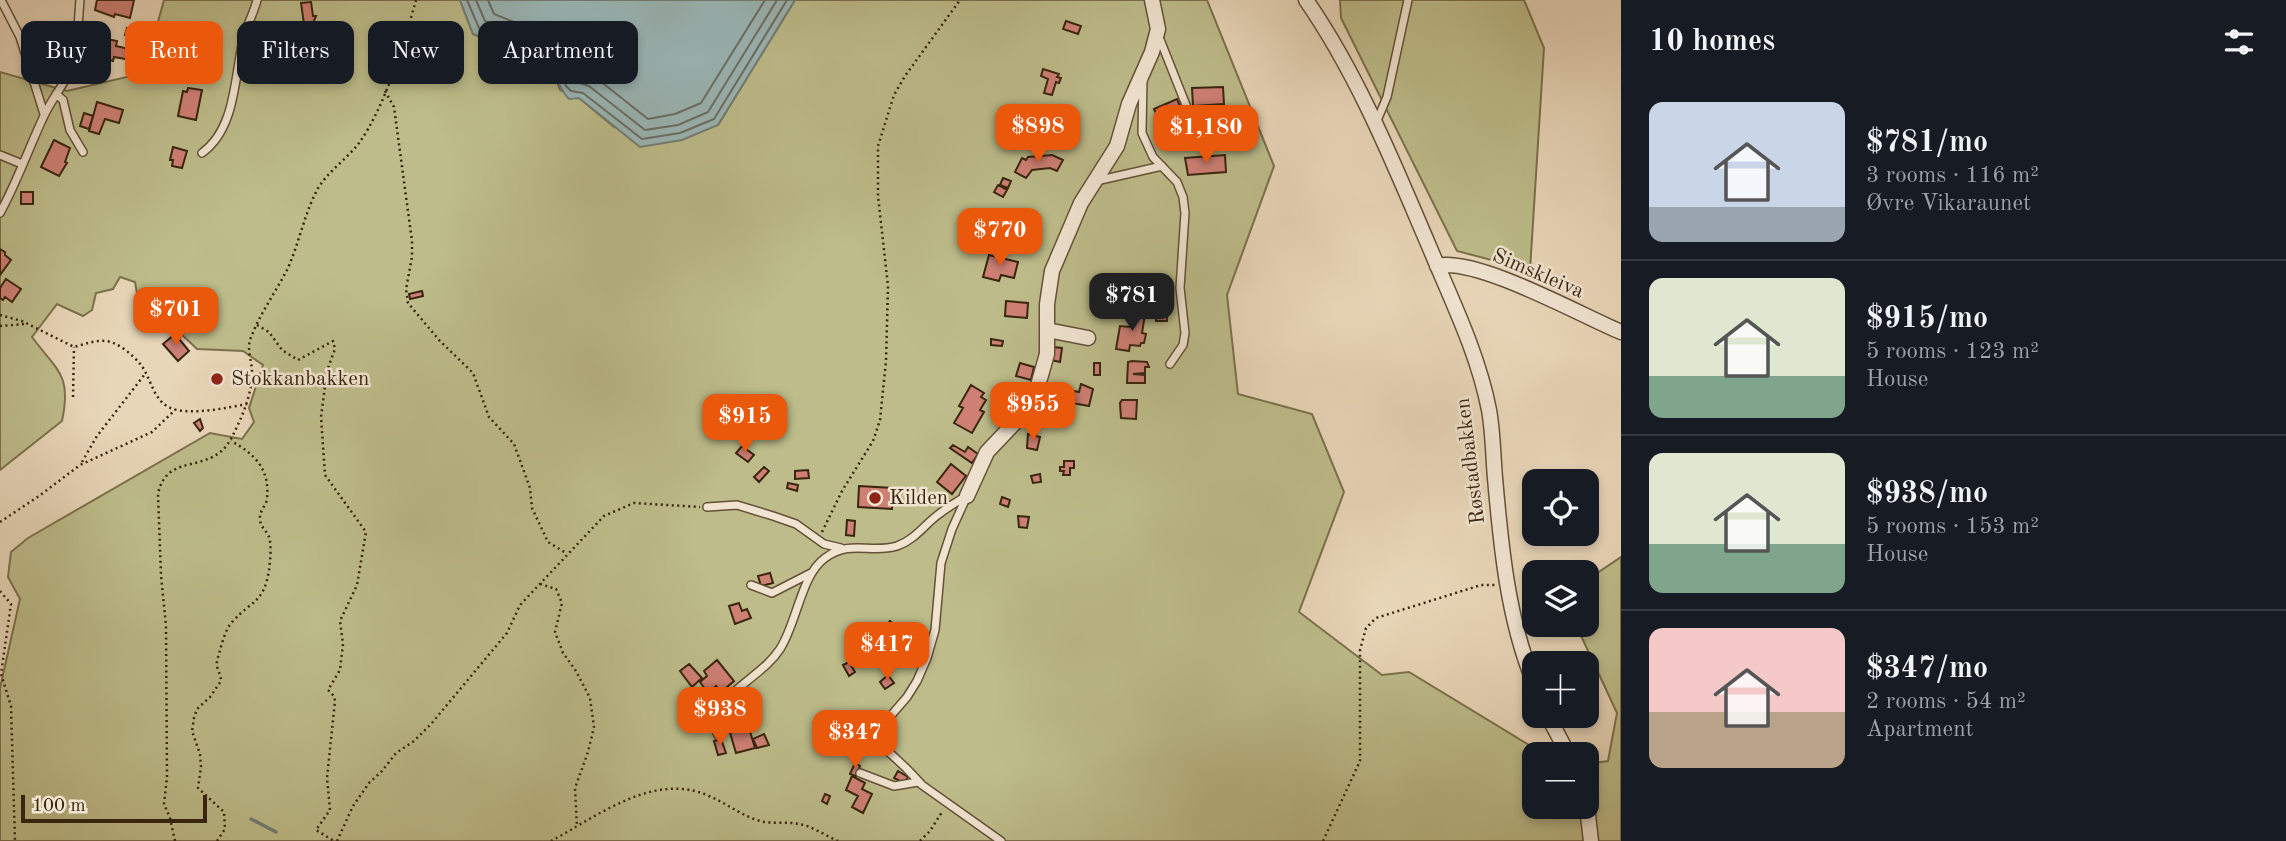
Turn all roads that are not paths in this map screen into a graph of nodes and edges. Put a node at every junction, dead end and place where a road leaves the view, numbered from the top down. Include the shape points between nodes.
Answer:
1 (1, 0) edge
2 (80, 0) edge
3 (257, 0) edge
4 (1152, 0) edge
5 (1306, 0) edge
6 (1408, 0) edge
7 (1158, 29) junction
8 (1143, 75) junction
9 (56, 94) junction
10 (1188, 110) dead end
11 (44, 115) junction
12 (1375, 123) junction
13 (83, 152) dead end
14 (202, 153) dead end
15 (0, 155) edge
16 (22, 164) junction
17 (1162, 166) junction
18 (1096, 181) junction
19 (0, 212) edge
20 (1437, 266) junction
21 (1048, 330) junction
22 (1621, 332) edge
23 (1088, 338) dead end
24 (1170, 364) dead end
25 (967, 496) junction
26 (706, 507) road end
27 (841, 548) junction
28 (812, 573) junction
29 (751, 585) dead end
30 (1523, 651) edge
31 (718, 735) dead end
32 (860, 772) dead end
33 (918, 782) junction
34 (1588, 819) edge
35 (1001, 841) edge
36 (1591, 841) edge

1 - 11 lane via 20,37
2 - 9 lane via 77,42 70,69
3 - 14 lane via 225,122
4 - 7 street
5 - 12 street, Røstadbakken
6 - 12 lane via 1386,100
7 - 8 street
7 - 10 lane
8 - 17 lane via 1142,133
8 - 18 street via 1117,146
9 - 11 lane
9 - 13 lane via 63,100 70,130
11 - 16 lane
12 - 20 street, Røstadbakken
15 - 16 lane
16 - 19 lane
17 - 18 lane
17 - 24 lane via 1177,182 1185,213 1180,288 1185,333
18 - 21 street via 1052,271
20 - 22 street, Simskleiva via 1459,265 1493,276
20 - 30 street, Røstadbakken via 1485,391 1508,584
21 - 23 street
21 - 25 street via 1037,389 1023,414 987,452
25 - 27 lane via 904,543 886,548
25 - 33 lane via 941,563 928,658 907,697 878,732 879,743
26 - 27 lane via 737,505 803,528 818,541
27 - 28 lane
28 - 29 lane via 772,593
28 - 31 lane via 792,627 773,660 737,689 715,716
32 - 33 lane via 894,786
33 - 35 lane
34 - 36 street

